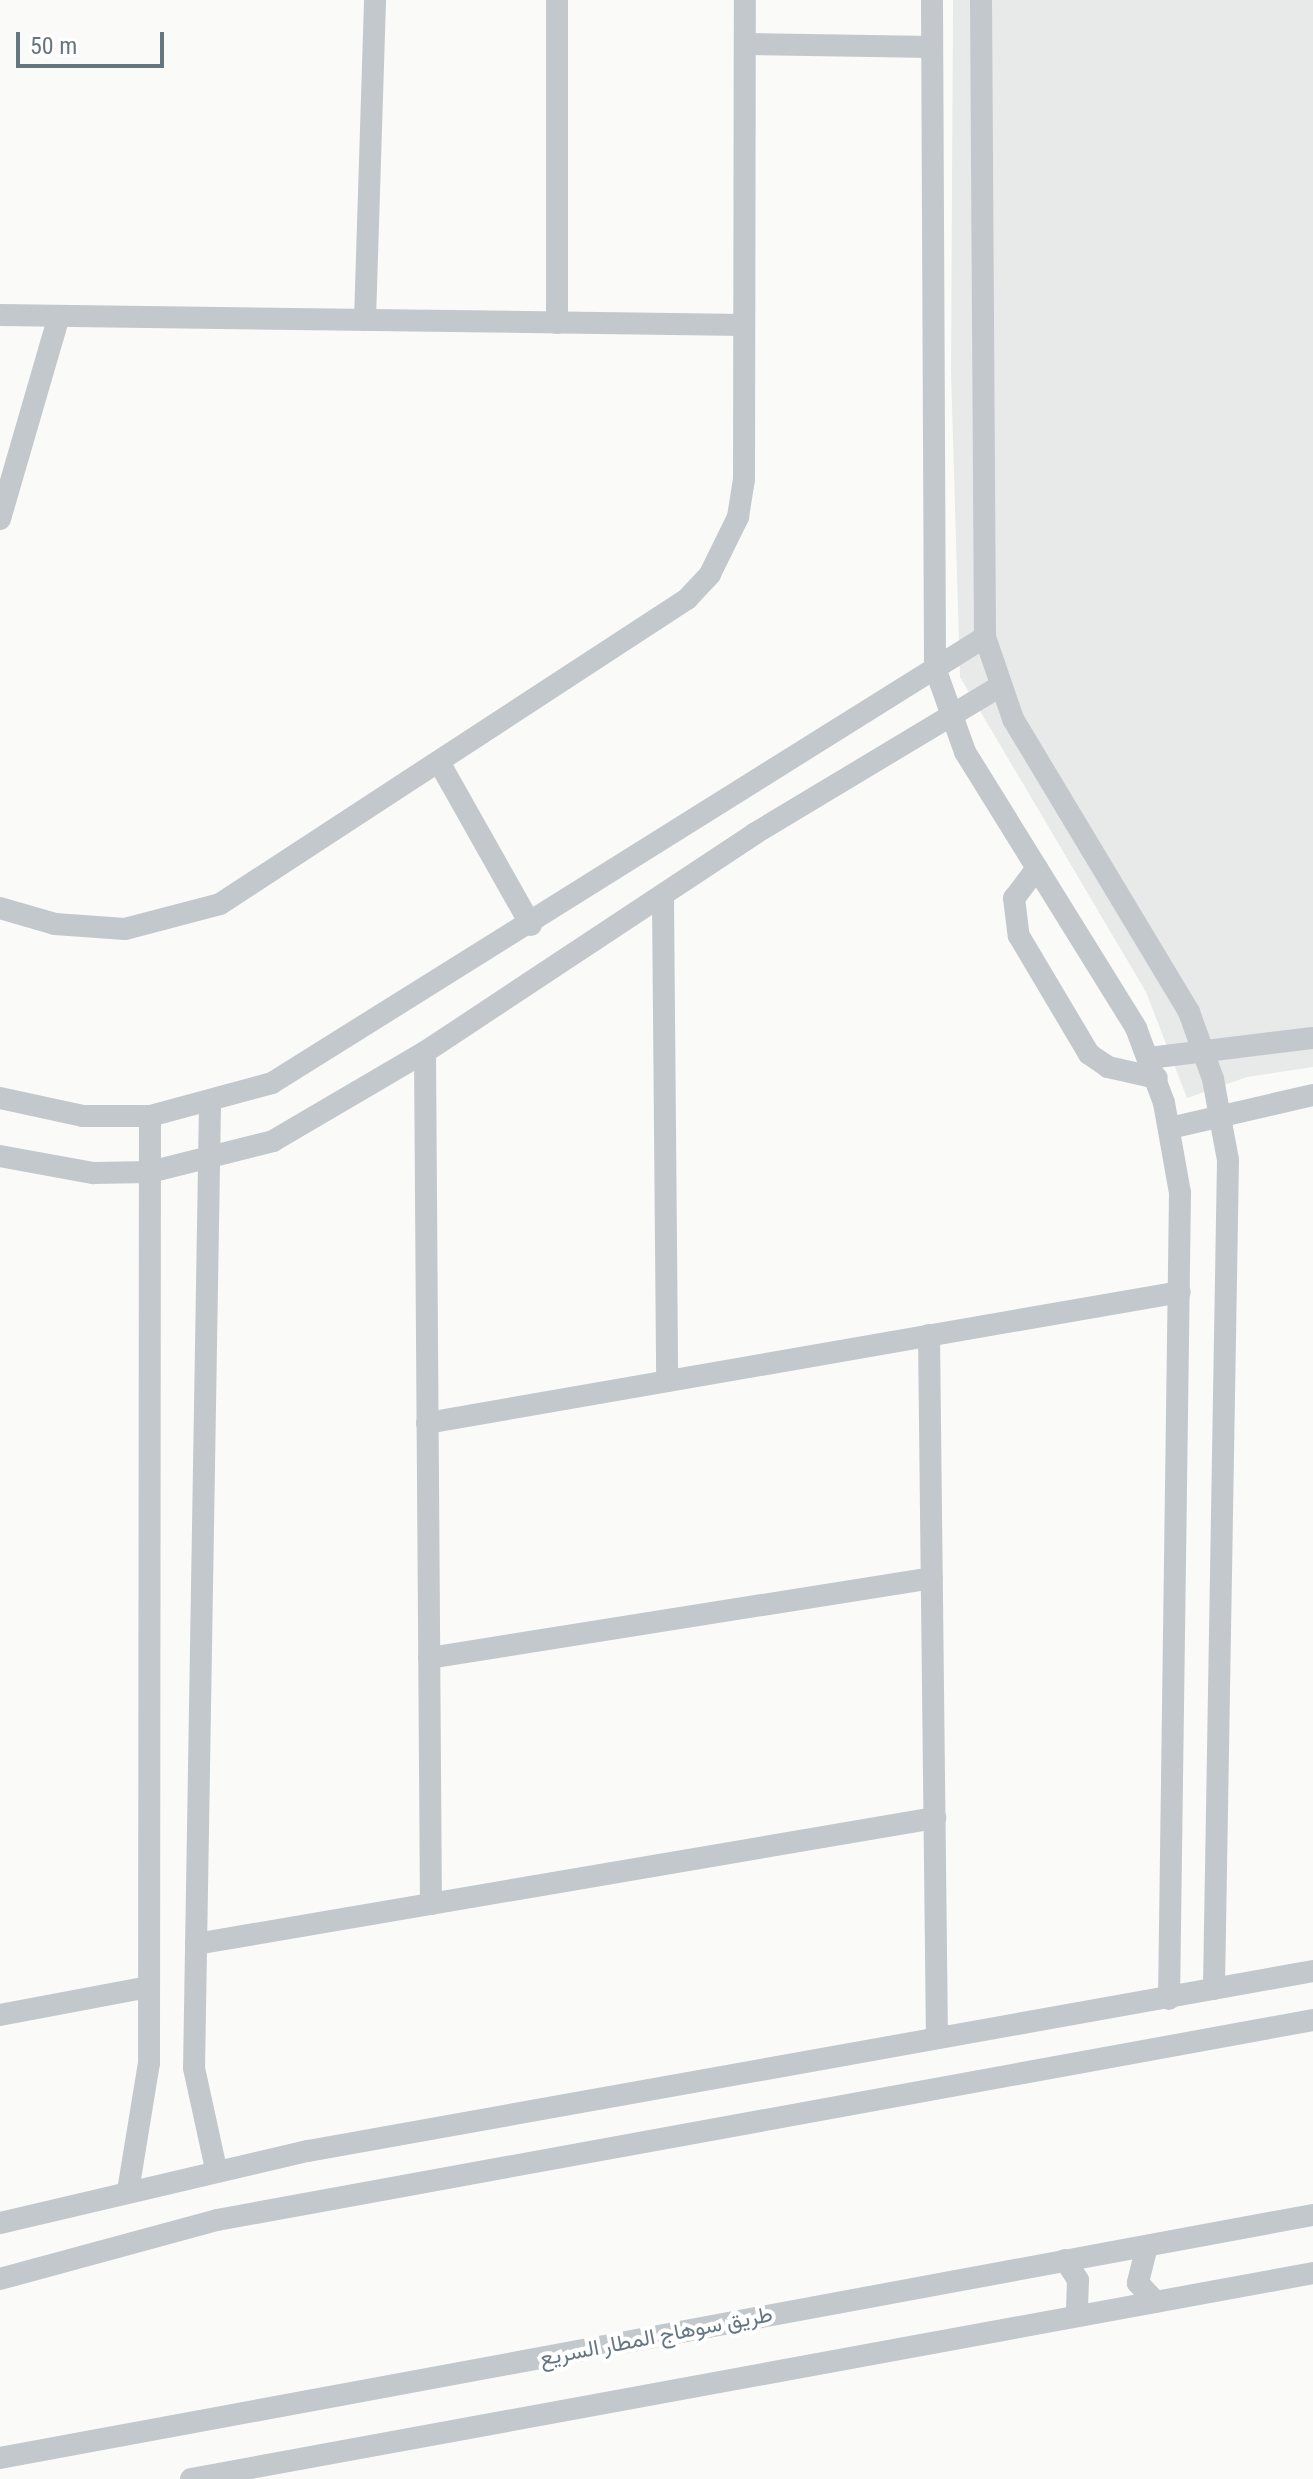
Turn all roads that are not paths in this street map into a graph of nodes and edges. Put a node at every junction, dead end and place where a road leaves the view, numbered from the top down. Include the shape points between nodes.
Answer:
1 (375, 0) edge
2 (557, 0) edge
3 (745, 0) edge
4 (932, 0) edge
5 (981, 0) edge
6 (745, 44) junction
7 (932, 47) junction
8 (0, 315) edge
9 (59, 316) junction
10 (365, 320) junction
11 (557, 323) junction
12 (744, 325) junction
13 (0, 519) edge
14 (985, 637) junction
15 (935, 668) junction
16 (999, 687) junction
17 (949, 719) junction
18 (439, 762) junction
19 (1037, 868) junction
20 (663, 900) junction
21 (0, 908) edge
22 (531, 925) junction
23 (1313, 1038) edge
24 (1203, 1047) junction
25 (425, 1052) junction
26 (1153, 1068) junction
27 (1313, 1095) edge
28 (0, 1098) edge
29 (210, 1105) junction
30 (1221, 1112) junction
31 (150, 1116) junction
32 (1170, 1128) junction
33 (0, 1156) edge
34 (210, 1163) junction
35 (150, 1172) junction
36 (1180, 1292) junction
37 (929, 1335) junction
38 (667, 1381) junction
39 (427, 1423) junction
40 (932, 1578) junction
41 (429, 1658) junction
42 (935, 1818) junction
43 (431, 1904) junction
44 (196, 1944) junction
45 (1313, 1971) edge
46 (148, 1987) junction
47 (1214, 1989) junction
48 (1169, 1999) junction
49 (0, 2015) edge
50 (1313, 2020) edge
51 (937, 2038) junction
52 (216, 2169) junction
53 (128, 2191) junction
54 (1313, 2215) edge
55 (0, 2223) edge
56 (1147, 2246) junction
57 (1065, 2260) junction
58 (1313, 2273) edge
59 (0, 2279) edge
60 (1156, 2302) junction
61 (1077, 2315) junction
62 (0, 2458) edge
63 (191, 2479) edge

1 - 10 street
2 - 11 street
3 - 6 street
4 - 7 street
5 - 14 street
6 - 7 street
6 - 12 street
7 - 15 street
8 - 9 street
9 - 10 street
9 - 13 street
10 - 11 street
11 - 12 street
12 - 18 street via 743,488 728,544 710,574 687,599
14 - 15 street
14 - 16 street
15 - 17 street
15 - 22 street
16 - 17 street
16 - 24 street
17 - 19 street
17 - 20 street via 754,834
18 - 21 street via 250,887 189,917 93,929
18 - 22 street
19 - 26 street
19 - 26 street via 1014,898 1019,936 1089,1054 1120,1071
20 - 25 street
20 - 38 street
22 - 29 street via 311,1062
23 - 24 street
24 - 26 street
24 - 30 street
25 - 34 street via 273,1141
25 - 39 street
26 - 32 street
27 - 30 street
28 - 31 street via 83,1116
29 - 31 street
29 - 34 street
30 - 32 street
30 - 47 street via 1231,1210
31 - 35 street
32 - 36 street via 1180,1193
33 - 35 street via 93,1173
34 - 35 street
34 - 44 street
35 - 46 street
36 - 37 street
36 - 48 street
37 - 38 street
37 - 40 street
38 - 39 street
39 - 41 street
40 - 41 street
40 - 42 street
41 - 43 street
42 - 43 street
42 - 51 street
43 - 44 street
44 - 52 street via 196,2103
45 - 47 street
46 - 49 street
46 - 53 street via 147,2096
47 - 48 street
48 - 51 street
50 - 59 street via 217,2220
51 - 52 street
52 - 53 street
53 - 55 street
54 - 56 street, طريق سوهاج المطار السريع
56 - 57 street, طريق سوهاج المطار السريع
56 - 60 street via 1138,2283
57 - 61 street via 1078,2280
57 - 62 street, طريق سوهاج المطار السريع
58 - 60 street
60 - 61 street
61 - 63 street

